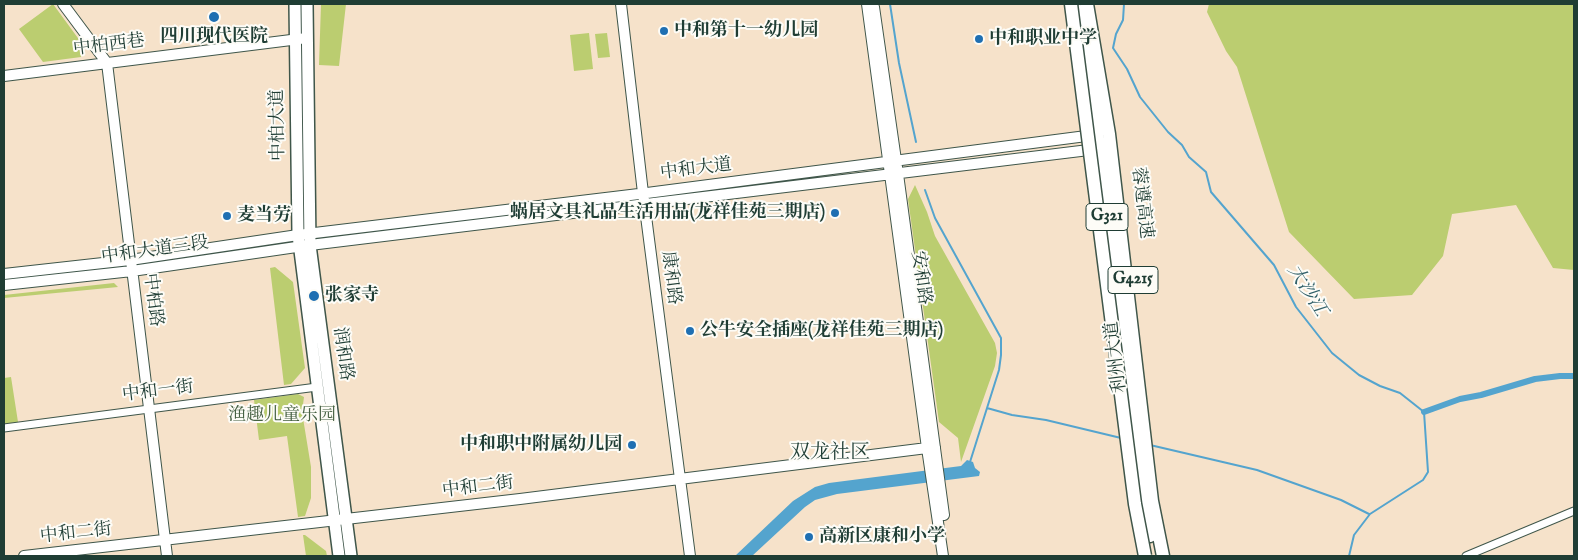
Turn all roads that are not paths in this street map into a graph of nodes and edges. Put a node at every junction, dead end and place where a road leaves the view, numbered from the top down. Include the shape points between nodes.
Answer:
1 (62, 4) edge
2 (295, 4) edge
3 (307, 4) edge
4 (621, 4) edge
5 (867, 4) edge
6 (874, 4) edge
7 (1071, 4) edge
8 (1079, 4) edge
9 (1087, 4) edge
10 (1094, 4) edge
11 (301, 38) junction
12 (108, 63) junction
13 (4, 76) edge
14 (1097, 135) junction
15 (1099, 149) junction
16 (892, 162) junction
17 (894, 175) junction
18 (644, 199) junction
19 (304, 240) junction
20 (130, 260) junction
21 (132, 271) junction
22 (4, 274) edge
23 (4, 285) edge
24 (317, 387) junction
25 (150, 408) junction
26 (4, 428) edge
27 (1138, 429) junction
28 (932, 450) junction
29 (1142, 459) junction
30 (680, 481) junction
31 (937, 489) junction
32 (1574, 511) edge
33 (341, 523) junction
34 (166, 543) junction
35 (24, 556) edge
36 (79, 556) edge
37 (167, 556) edge
38 (339, 556) edge
39 (351, 556) edge
40 (690, 556) edge
41 (943, 556) edge
42 (950, 556) edge
43 (1145, 556) edge
44 (1154, 556) edge
45 (1163, 556) edge
46 (1170, 556) edge
47 (1466, 556) edge

1 - 12 street
2 - 11 main road, 中柏大道
3 - 11 main road, 中柏大道
4 - 18 street, 康和路
5 - 16 street, 安和路
6 - 16 street, 安和路
7 - 43 highway, G4215, bridge via 1135,504
8 - 14 highway, 利州大道 / G321
9 - 27 highway, 利州大道 / G321 via 1109,134
10 - 46 highway, 蓉遵高速 / G4215 via 1117,153 1158,492
11 - 12 street, 中柏西巷
11 - 19 main road, 中柏大道
12 - 13 street, 中柏西巷
12 - 20 street, 中柏路
14 - 15 highway, 利州大道 / G321
14 - 16 street, 中和大道
15 - 17 street, 中和大道
15 - 27 highway, 利州大道 / G321
16 - 17 street, 安和路
16 - 18 street, 中和大道
17 - 18 street, 中和大道
17 - 28 street, 安和路
18 - 19 street, 中和大道
18 - 30 street, 康和路
19 - 20 street, 中和大道三段
19 - 21 street, 中和大道三段
19 - 24 main road, 润和路
19 - 33 main road, 润和路
20 - 21 street, 中柏路
20 - 22 street, 中和大道三段
21 - 23 street, 中和大道三段
21 - 25 street, 中柏路
24 - 25 street, 中和一街
24 - 33 main road, 润和路
25 - 26 street, 中和一街
25 - 34 street, 中柏路
27 - 29 highway, 利州大道 / G321
28 - 30 street, 中和二街
28 - 31 street, 安和路
29 - 44 highway, 利州大道 / G321 via 1143,502
29 - 45 highway, 利州大道 / G321
30 - 33 street, 中和二街
30 - 40 street, 康和路
31 - 41 street, 安和路
31 - 42 street, 安和路
32 - 47 street
33 - 34 street, 中和二街
33 - 38 main road, 润和路
33 - 39 main road, 润和路
34 - 35 street, 中和二街
34 - 36 street, 中和二街
34 - 37 street, 中柏路

